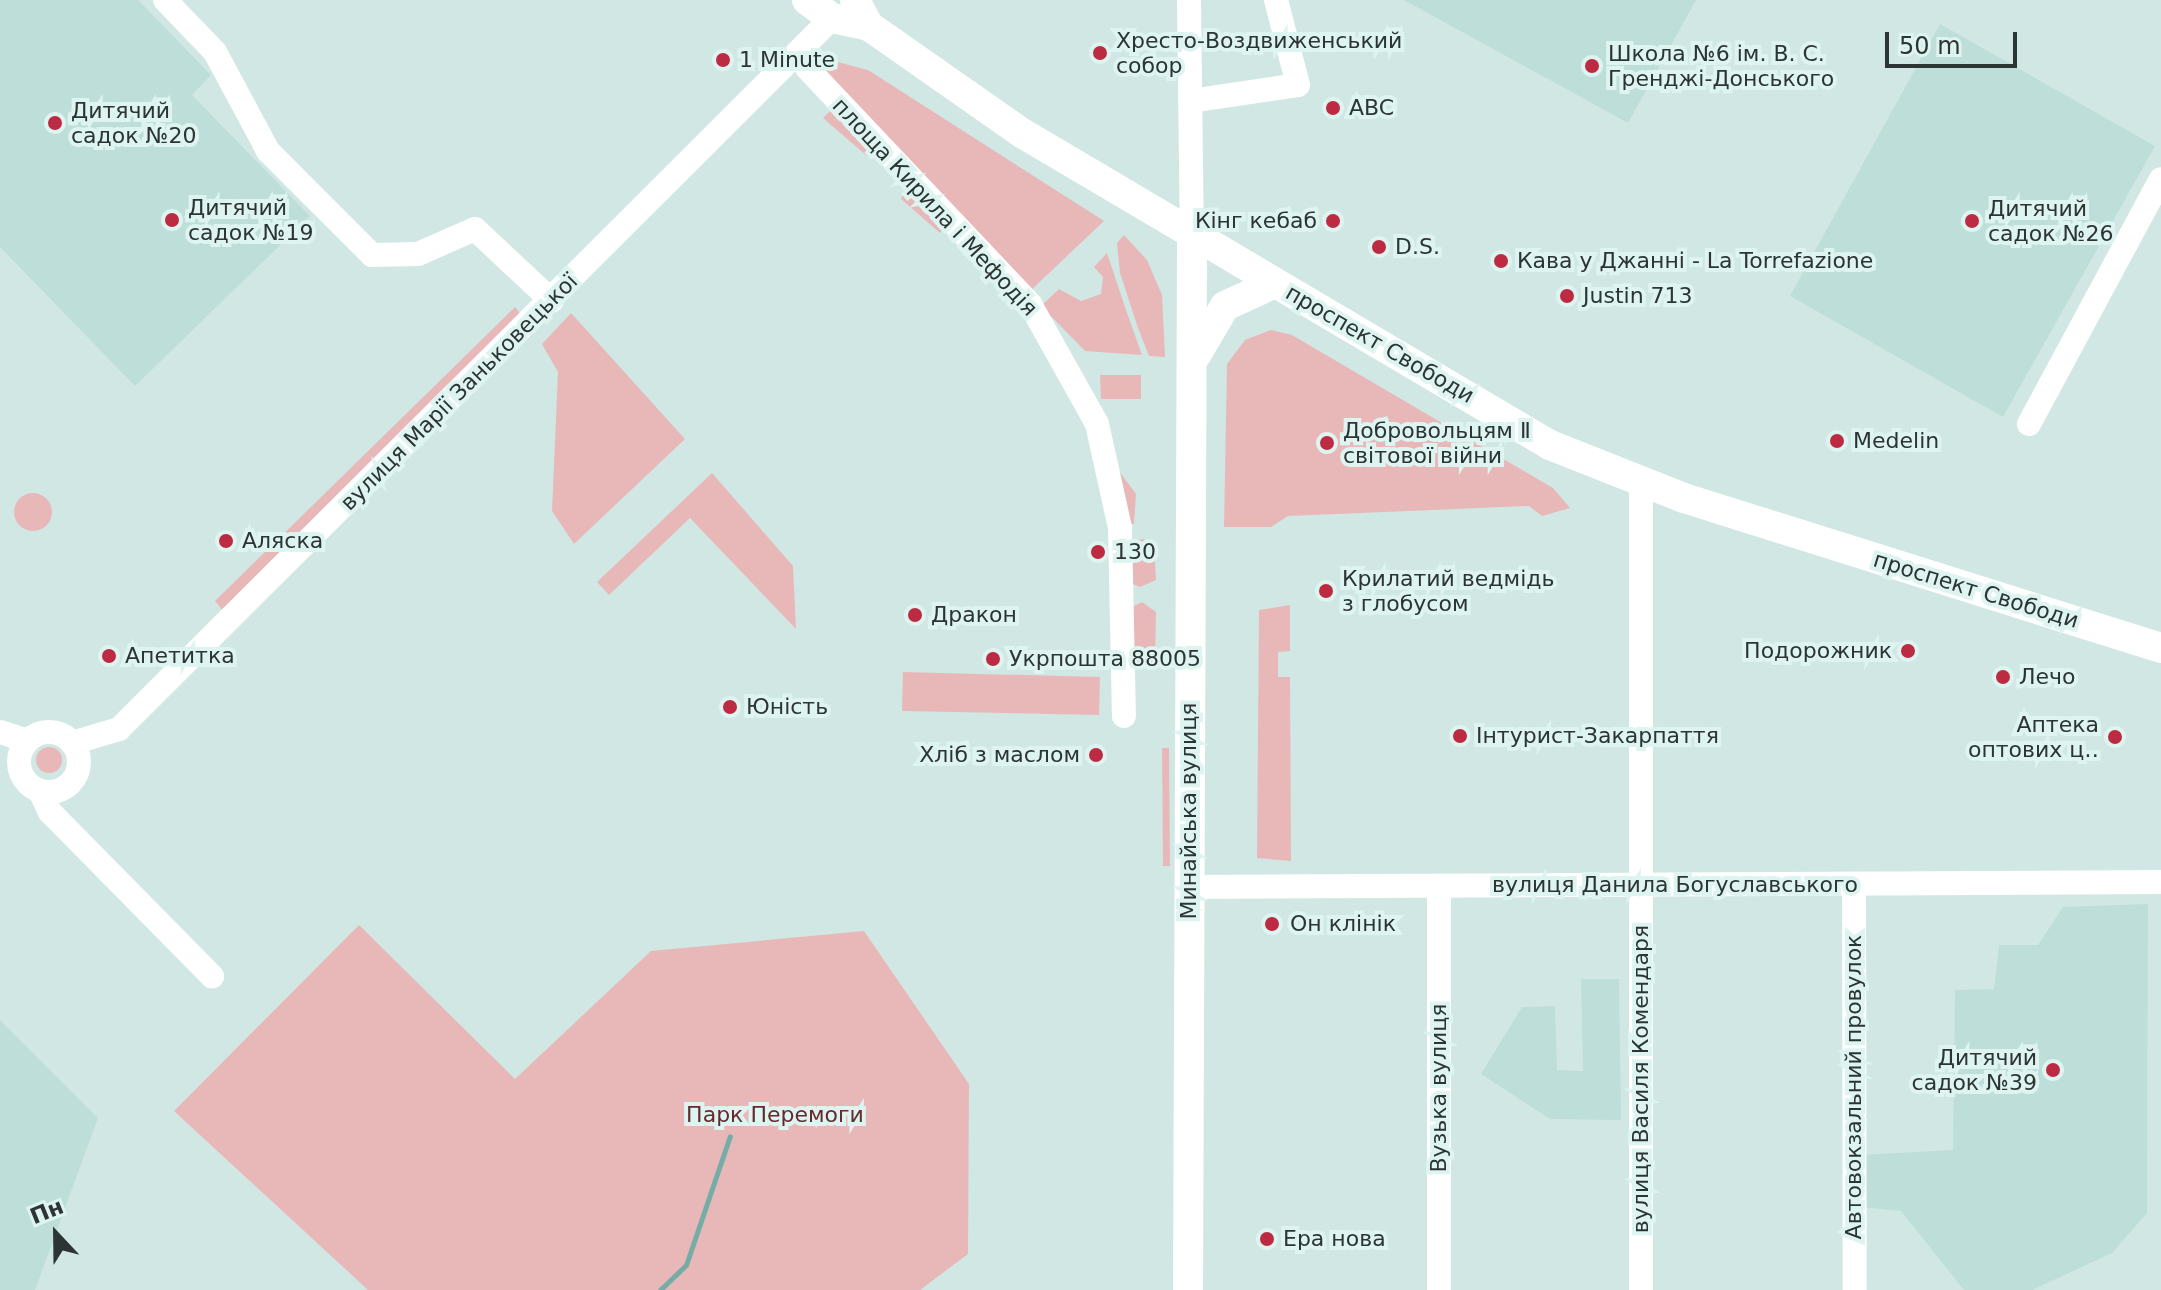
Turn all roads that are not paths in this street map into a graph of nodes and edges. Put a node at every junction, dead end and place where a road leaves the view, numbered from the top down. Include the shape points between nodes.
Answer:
1 (165, 0) edge
2 (807, 0) edge
3 (1189, 0) edge
4 (1276, 0) edge
5 (852, 15) edge
6 (807, 68) dead end
7 (1190, 101) junction
8 (2161, 179) edge
9 (1192, 235) junction
10 (1275, 283) junction
11 (552, 301) junction
12 (1191, 368) junction
13 (2029, 424) dead end
14 (1641, 483) junction
15 (2161, 648) edge
16 (1124, 716) dead end
17 (0, 732) edge
18 (28, 741) junction
19 (72, 743) junction
20 (40, 791) junction
21 (2161, 882) edge
22 (1854, 884) junction
23 (1641, 885) junction
24 (1439, 886) junction
25 (1189, 887) junction
26 (212, 976) dead end
27 (1188, 1290) edge
28 (1439, 1290) edge
29 (1641, 1290) edge
30 (1855, 1290) edge

1 - 11 street via 219,62 268,151 372,255 418,254 475,229
2 - 5 main road, проспект Свободи
3 - 7 street
4 - 7 street via 1298,85
5 - 9 main road, проспект Свободи via 1022,133
5 - 11 street, вулиця Марії Заньковецької
6 - 16 street, площа Кирила і Мефодія via 1030,304 1097,424 1120,528
7 - 9 street
8 - 13 street
9 - 10 main road, проспект Свободи
9 - 12 main road, Минайська вулиця
10 - 12 main road via 1225,306 1209,323
10 - 14 main road, проспект Свободи via 1550,445
11 - 19 street, вулиця Марії Заньковецької via 119,729
12 - 25 main road, Минайська вулиця
14 - 15 main road, проспект Свободи
14 - 23 street, вулиця Василя Комендаря
17 - 18 street
18 - 19 street via 55,733
18 - 20 street via 19,767
19 - 20 street via 79,761 74,779 59,791
20 - 26 street via 50,812
21 - 22 street, вулиця Данила Богуславського
22 - 23 street, вулиця Данила Богуславського
22 - 30 street, Автовокзальний провулок
23 - 24 street, вулиця Данила Богуславського
23 - 29 street, вулиця Василя Комендаря
24 - 25 street, вулиця Данила Богуславського
24 - 28 street, Вузька вулиця
25 - 27 main road, Минайська вулиця

